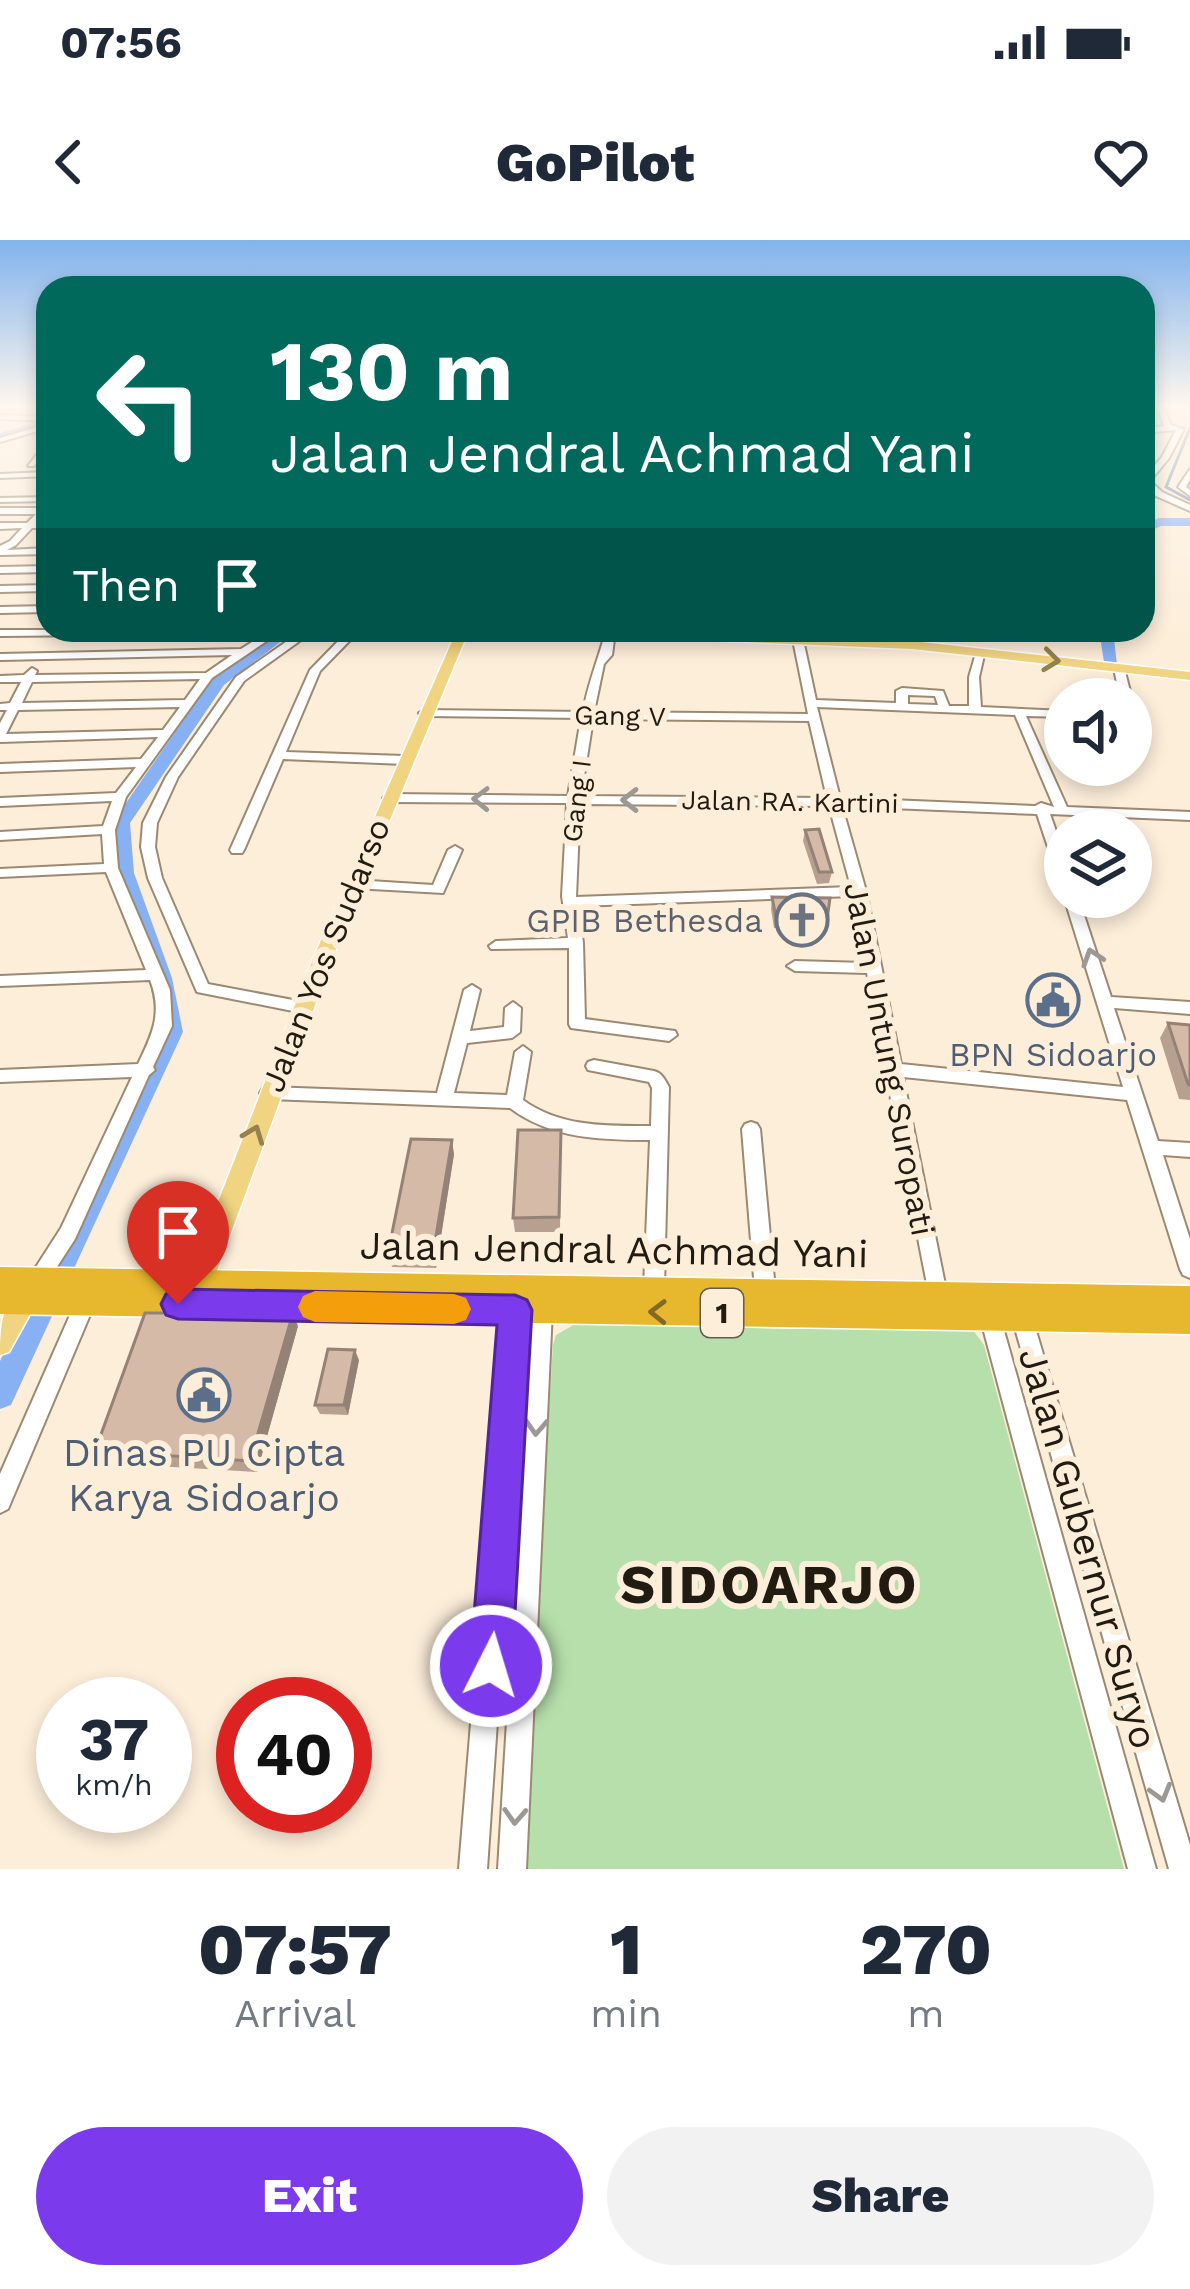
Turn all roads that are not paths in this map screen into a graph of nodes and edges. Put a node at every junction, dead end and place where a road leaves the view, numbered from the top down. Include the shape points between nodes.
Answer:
1 (27, 484) edge
2 (1155, 491) edge
3 (24, 499) junction
4 (0, 500) edge
5 (36, 502) edge
6 (36, 506) edge
7 (1190, 508) edge
8 (0, 511) edge
9 (36, 519) edge
10 (0, 526) edge
11 (31, 526) junction
12 (36, 526) edge
13 (14, 543) junction
14 (36, 546) edge
15 (36, 547) edge
16 (0, 548) edge
17 (36, 569) edge
18 (0, 570) edge
19 (36, 588) edge
20 (0, 590) edge
21 (36, 609) edge
22 (0, 610) edge
23 (36, 632) edge
24 (0, 633) edge
25 (50, 642) edge
26 (258, 642) edge
27 (293, 642) edge
28 (343, 642) edge
29 (458, 642) edge
30 (609, 642) edge
31 (798, 642) edge
32 (872, 642) edge
33 (241, 652) junction
34 (981, 652) junction
35 (0, 656) edge
36 (42, 656) junction
37 (1119, 668) junction
38 (208, 676) junction
39 (1190, 676) edge
40 (1121, 678) edge
41 (0, 679) edge
42 (28, 679) junction
43 (186, 703) junction
44 (812, 703) junction
45 (0, 706) edge
46 (16, 706) junction
47 (975, 712) junction
48 (1019, 712) junction
49 (425, 713) junction
50 (1044, 713) edge
51 (589, 716) junction
52 (815, 718) junction
53 (165, 733) junction
54 (0, 736) edge
55 (279, 755) junction
56 (404, 760) junction
57 (143, 763) junction
58 (0, 768) edge
59 (120, 797) junction
60 (389, 798) junction
61 (574, 800) junction
62 (0, 802) edge
63 (838, 802) junction
64 (1041, 807) junction
65 (1061, 808) junction
66 (1044, 816) edge
67 (1190, 816) edge
68 (108, 830) junction
69 (0, 836) edge
70 (237, 850) dead end
71 (455, 850) dead end
72 (111, 868) junction
73 (0, 873) edge
74 (354, 884) junction
75 (859, 891) junction
76 (570, 902) junction
77 (1078, 918) edge
78 (576, 943) junction
79 (496, 946) dead end
80 (795, 966) dead end
81 (875, 968) junction
82 (154, 975) junction
83 (0, 982) edge
84 (472, 990) dead end
85 (1106, 1002) junction
86 (303, 1007) junction
87 (513, 1008) dead end
88 (1190, 1008) edge
89 (669, 1035) dead end
90 (459, 1038) junction
91 (523, 1052) dead end
92 (594, 1066) dead end
93 (890, 1069) junction
94 (147, 1070) junction
95 (0, 1076) edge
96 (269, 1093) junction
97 (1132, 1094) junction
98 (444, 1099) junction
99 (514, 1102) junction
100 (751, 1129) dead end
101 (660, 1133) junction
102 (1150, 1147) junction
103 (1190, 1150) edge
104 (1190, 1269) edge
105 (0, 1280) edge
106 (199, 1284) junction
107 (654, 1288) junction
108 (766, 1290) junction
109 (49, 1294) edge
110 (1190, 1299) edge
111 (533, 1302) junction
112 (939, 1305) junction
113 (987, 1306) junction
114 (1019, 1307) junction
115 (1190, 1321) edge
116 (0, 1343) edge
117 (0, 1501) edge
118 (473, 1869) edge
119 (512, 1869) edge
120 (1142, 1869) edge
121 (1183, 1869) edge

1 - 3 street
2 - 7 street
3 - 4 street
3 - 5 street
6 - 8 street
9 - 11 street
10 - 11 street
11 - 12 street
11 - 13 street
13 - 14 street
13 - 16 street
15 - 16 street
17 - 18 street
19 - 20 street
21 - 22 street
23 - 24 street
25 - 36 street
26 - 33 street
27 - 86 street via 240,679 172,777 148,832 154,878 202,988
28 - 55 street via 315,670
29 - 49 main road, Jalan Yos Sudarso
30 - 51 street, Gang I
31 - 44 street, Jalan Untung Suropati
32 - 34 main road
33 - 36 street
33 - 38 street
34 -> 37 main road
34 - 47 street
35 - 36 street
36 - 42 street
37 - 39 main road
37 - 40 street
38 - 42 street
38 - 43 street
41 - 42 street
42 - 46 street
43 - 46 street
43 - 53 street
44 - 47 street
44 - 52 street, Jalan Untung Suropati
45 - 46 street
46 - 54 street
47 - 48 street
48 - 50 street
48 - 65 street
49 - 51 street, Gang V
49 - 56 main road, Jalan Yos Sudarso
51 - 52 street, Gang V
51 - 61 street, Gang I
52 - 63 street, Jalan Untung Suropati
53 - 54 street
53 - 57 street
55 - 56 street
55 - 70 street
56 - 60 main road, Jalan Yos Sudarso
57 - 58 street
57 - 59 street
59 - 62 street
59 - 68 street
61 -> 60 street, Jalan RA. Kartini
60 - 74 main road, Jalan Yos Sudarso
63 -> 61 street, Jalan RA. Kartini
61 - 76 street, Gang I
63 - 64 street, Jalan RA. Kartini
63 - 75 street, Jalan Untung Suropati
64 - 65 street, Jalan RA. Kartini
64 - 66 street
65 - 67 street, Jalan RA. Kartini
68 - 69 street
68 - 72 street
71 - 74 street via 438,890
72 - 73 street
72 - 82 street
74 - 86 main road, Jalan Yos Sudarso
75 - 76 street
75 - 81 street, Jalan Untung Suropati
76 - 78 street, Gang I
85 -> 77 street
78 - 79 street
78 - 89 street, Gang I via 578,1026
80 - 81 street
81 - 93 street, Jalan Untung Suropati
82 - 83 street
82 - 94 street via 164,1026
84 - 90 street
85 - 88 street
85 - 97 street
86 - 96 main road, Jalan Yos Sudarso
87 - 90 street via 512,1032
90 - 98 street
91 - 99 street
92 - 101 street via 658,1081
93 - 97 street
93 - 112 street, Jalan Untung Suropati
94 - 95 street
94 - 109 street via 68,1233
96 - 98 street
106 -> 96 main road, Jalan Yos Sudarso
97 - 102 street
98 - 99 street
99 - 101 street via 548,1124
100 - 108 street
101 - 107 street
102 - 103 street
102 - 104 street
105 - 109 highway, 1
106 - 109 highway, Jalan Jendral Achmad Yani / 1
106 - 111 highway, Jalan Jendral Achmad Yani / 1
107 - 108 highway, Jalan Jendral Achmad Yani / 1
107 - 111 highway, Jalan Jendral Achmad Yani / 1
108 - 112 highway, Jalan Jendral Achmad Yani / 1
109 - 111 highway, Jalan Jendral Achmad Yani / 1
109 - 116 main road
109 - 117 street
110 - 114 highway, Jalan Jendral Achmad Yani / 1
112 -> 111 highway, Jalan Jendral Achmad Yani / 1
111 - 118 street
111 -> 119 street
112 - 113 highway, Jalan Jendral Achmad Yani / 1
113 - 114 highway, Jalan Jendral Achmad Yani / 1
113 - 120 street, Jalan Gubernur Suryo
114 - 115 highway, Jalan Jendral Achmad Yani / 1
114 -> 121 street, Jalan Gubernur Suryo

